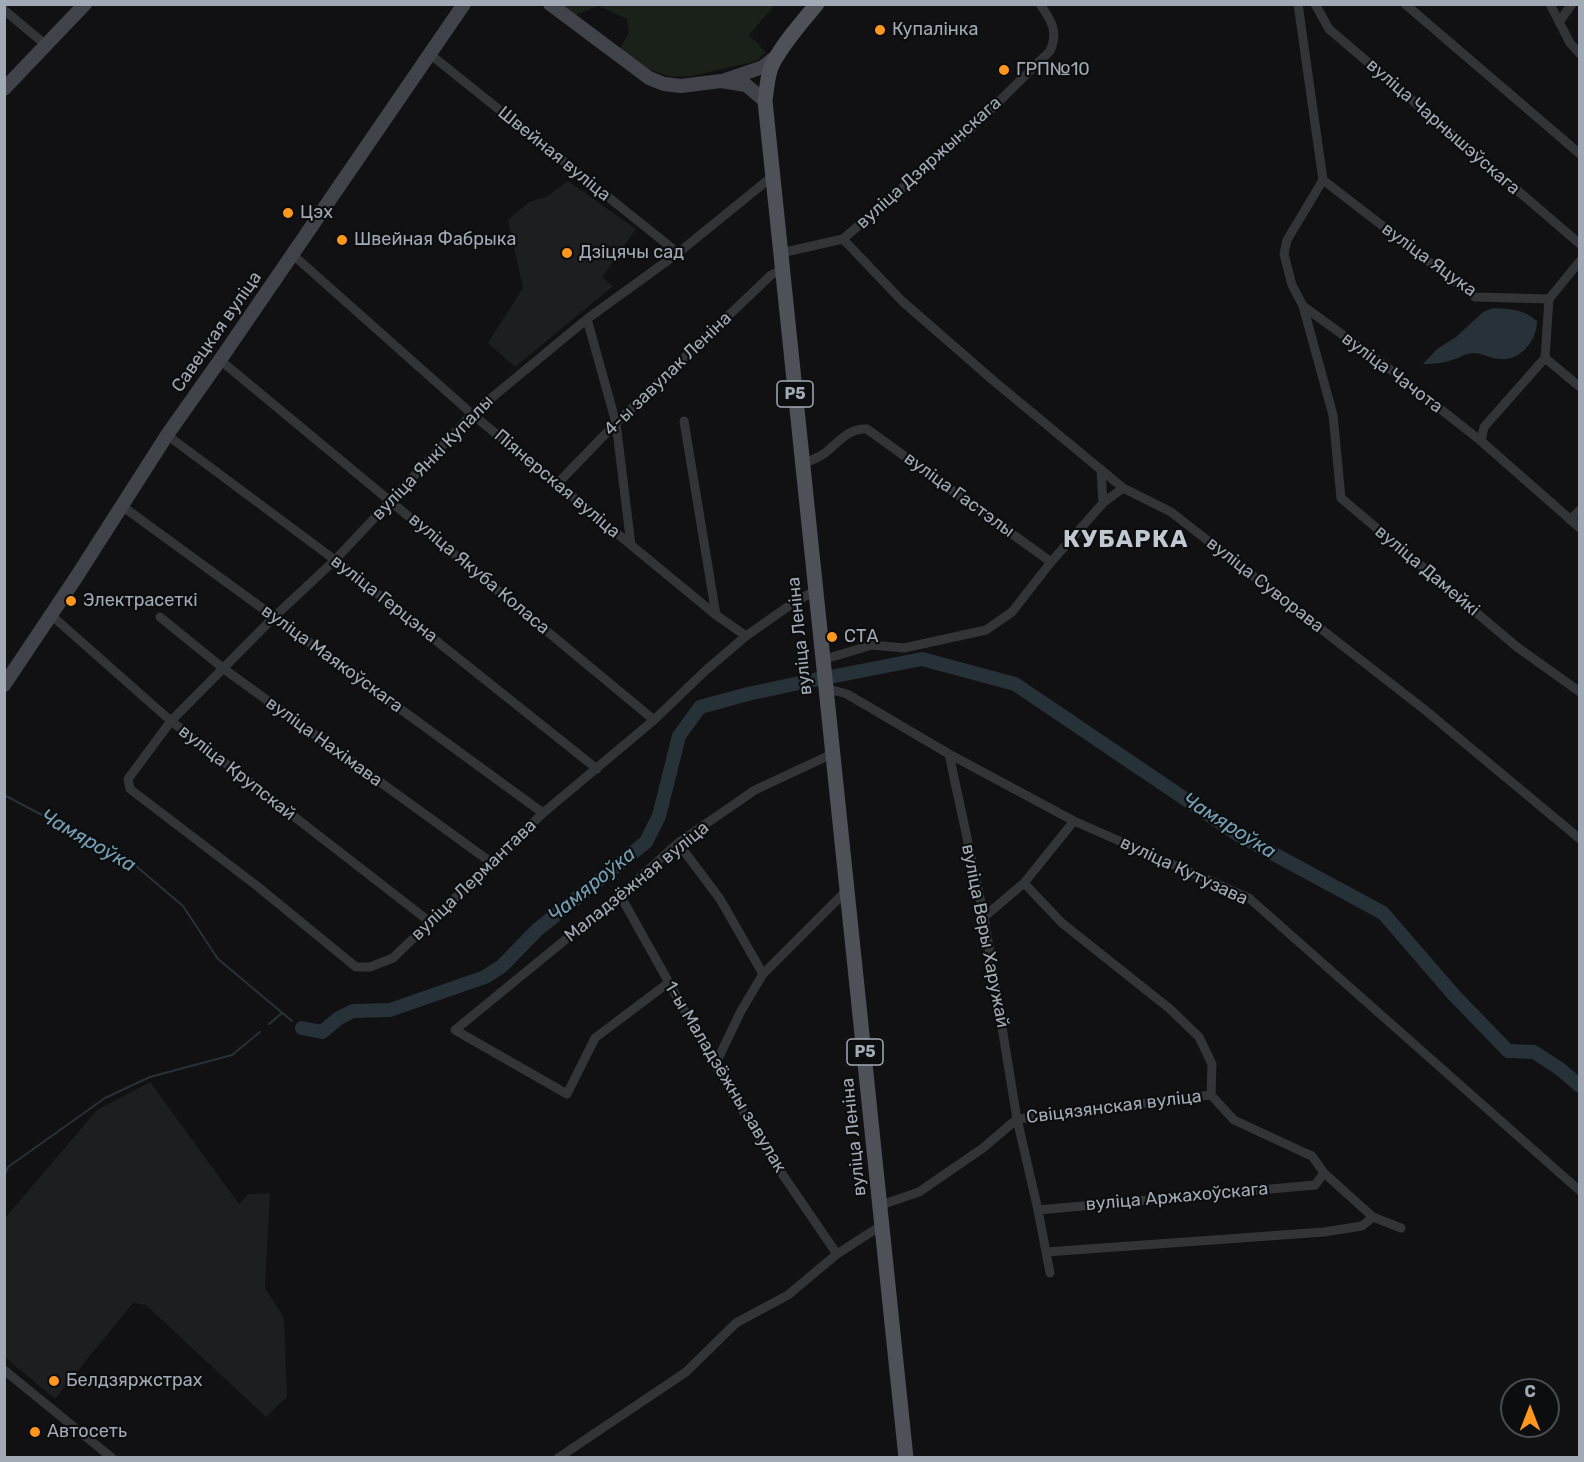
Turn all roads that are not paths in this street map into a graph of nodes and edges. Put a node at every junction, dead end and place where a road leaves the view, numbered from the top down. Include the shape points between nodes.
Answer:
1 (86, 4) edge
2 (464, 4) edge
3 (550, 4) edge
4 (817, 4) edge
5 (1040, 4) edge
6 (1298, 4) edge
7 (1315, 4) edge
8 (1405, 4) edge
9 (1550, 4) edge
10 (1572, 4) edge
11 (4, 10) edge
12 (1558, 22) junction
13 (46, 45) junction
14 (780, 53) junction
15 (1580, 54) edge
16 (431, 55) junction
17 (721, 81) junction
18 (4, 89) edge
19 (765, 101) junction
20 (1580, 154) edge
21 (774, 175) junction
22 (1323, 180) junction
23 (843, 239) junction
24 (1580, 244) edge
25 (780, 253) junction
26 (292, 254) junction
27 (678, 254) junction
28 (1580, 261) edge
29 (782, 270) junction
30 (1549, 299) junction
31 (1303, 306) junction
32 (587, 319) junction
33 (1545, 358) junction
34 (220, 360) junction
35 (1580, 387) edge
36 (472, 414) junction
37 (684, 421) dead end
38 (616, 423) junction
39 (167, 435) junction
40 (1481, 441) junction
41 (802, 464) junction
42 (1101, 469) junction
43 (558, 483) junction
44 (1123, 488) junction
45 (391, 501) junction
46 (1103, 503) junction
47 (122, 506) junction
48 (1580, 510) edge
49 (1570, 520) junction
50 (1580, 528) edge
51 (631, 545) junction
52 (335, 560) junction
53 (1051, 562) junction
54 (815, 591) junction
55 (51, 615) junction
56 (716, 615) junction
57 (160, 617) dead end
58 (274, 617) junction
59 (746, 636) junction
60 (822, 660) junction
61 (224, 669) junction
62 (4, 685) edge
63 (825, 688) junction
64 (1580, 692) edge
65 (654, 720) junction
66 (171, 721) junction
67 (832, 754) junction
68 (949, 754) junction
69 (597, 769) junction
70 (128, 779) joint
71 (543, 813) junction
72 (1074, 821) junction
73 (1580, 839) edge
74 (678, 843) junction
75 (492, 862) junction
76 (1024, 883) junction
77 (848, 889) junction
78 (620, 895) junction
79 (984, 916) junction
80 (430, 922) junction
81 (763, 974) junction
82 (668, 983) junction
83 (715, 1065) junction
84 (1211, 1095) junction
85 (1017, 1119) junction
86 (1324, 1173) junction
87 (1580, 1191) edge
88 (881, 1205) junction
89 (1038, 1210) junction
90 (1373, 1217) junction
91 (882, 1225) junction
92 (1401, 1228) dead end
93 (1046, 1252) junction
94 (837, 1254) junction
95 (1050, 1273) dead end
96 (4, 1370) edge
97 (112, 1458) edge
98 (558, 1458) edge
99 (906, 1458) edge

1 - 13 street
2 - 16 street, Савецкая вуліца
3 - 17 street via 649,78 681,86
4 - 14 main road, вуліца Леніна / Р5
5 - 23 street, вуліца Дзяржынскага via 1052,21 1054,42 1050,51 971,129
6 - 22 street
7 - 24 street, вуліца Чарнышэўскага via 1329,29
8 - 20 street
9 - 12 street
10 - 12 street
11 - 13 street
12 - 15 street
13 - 18 street
14 - 17 street via 763,67
14 - 19 main road, вуліца Леніна / Р5 via 769,73
16 - 26 street, Савецкая вуліца
16 - 27 street, Швейная вуліца
17 - 19 street via 747,85
19 - 21 main road, вуліца Леніна / Р5
21 - 25 main road, вуліца Леніна / Р5
21 - 27 street, вуліца Янкі Купалы
22 - 30 street, вуліца Яцука via 1475,297
22 - 31 street, вуліца Дамейкі via 1287,240 1284,254 1292,285
23 - 25 street, вуліца Дзяржынскага
23 - 42 street, вуліца Суворава via 902,301
25 - 29 main road, вуліца Леніна / Р5
26 - 34 street, Савецкая вуліца
26 - 36 street, Піянерская вуліца
27 - 32 street, вуліца Янкі Купалы
28 - 30 street
29 - 38 street, 4-ы завулак Леніна via 771,275
29 - 41 main road, вуліца Леніна / Р5
30 - 33 street
31 - 40 street, вуліца Чачота
31 - 64 street, вуліца Дамейкі via 1333,416 1341,498 1517,647
32 - 36 street, вуліца Янкі Купалы
32 - 38 street
33 - 35 street
33 - 40 street via 1484,427
34 - 39 street, Савецкая вуліца
34 - 45 street, вуліца Якуба Коласа
36 - 43 street, Піянерская вуліца
36 - 45 street, вуліца Янкі Купалы
37 - 56 street
38 - 43 street, 4-ы завулак Леніна
38 - 51 street
39 - 47 street, Савецкая вуліца
39 - 52 street, вуліца Герцэна
40 - 49 street, вуліца Чачота
41 - 53 street, вуліца Гастэлы via 823,455 848,432 867,429
41 - 54 main road, вуліца Леніна / Р5
42 - 44 street, вуліца Суворава
42 - 46 street
43 - 51 street, Піянерская вуліца
44 - 46 street
44 - 73 street, вуліца Суворава via 1171,512 1425,710
45 - 52 street, вуліца Янкі Купалы
45 - 65 street, вуліца Якуба Коласа
46 - 53 street
47 - 55 street, Савецкая вуліца
47 - 58 street, вуліца Маякоўскага
48 - 49 street
49 - 50 street, вуліца Чачота
51 - 56 street, Піянерская вуліца
52 - 58 street, вуліца Янкі Купалы
52 - 69 street, вуліца Герцэна
53 - 60 street via 1012,612 986,630 904,648 872,645
54 - 59 street, вуліца Лермантава
54 - 60 main road, вуліца Леніна / Р5
55 - 62 street, Савецкая вуліца
55 - 66 street, вуліца Крупскай
56 - 59 street, Піянерская вуліца
57 - 61 street, вуліца Нахімава
58 - 61 street, вуліца Янкі Купалы
58 - 71 street, вуліца Маякоўскага
59 - 65 street, вуліца Лермантава
60 - 63 main road, вуліца Леніна / Р5
61 - 66 street, вуліца Янкі Купалы
61 - 75 street, вуліца Нахімава
63 - 67 main road, вуліца Леніна / Р5
63 - 68 street, вуліца Кутузава via 847,694
65 - 69 street, вуліца Лермантава
66 - 70 street, вуліца Янкі Купалы
66 - 80 street, вуліца Крупскай
67 - 74 street, Маладзёжная вуліца via 755,790
67 - 77 main road, вуліца Леніна / Р5
68 - 72 street, вуліца Кутузава
68 - 79 street, вуліца Веры Харужай
69 - 71 street, вуліца Лермантава
70 - 80 street, вуліца Лермантава via 130,789 356,967 370,967 393,958
71 - 75 street, вуліца Лермантава
72 - 76 street
72 - 87 street, вуліца Кутузава via 1250,898
74 - 78 street, Маладзёжная вуліца
74 - 81 street via 720,899
75 - 80 street, вуліца Лермантава
76 - 79 street
76 - 84 street via 1062,923 1199,1037 1212,1064
77 - 81 street
77 - 88 main road, вуліца Леніна / Р5
78 - 82 street, 1-ы Маладзёжны завулак
78 - 82 street, Маладзёжная вуліца via 455,1030 567,1094 595,1038
79 - 85 street, вуліца Веры Харужай
81 - 83 street
82 - 83 street, 1-ы Маладзёжны завулак
83 - 94 street, 1-ы Маладзёжны завулак via 774,1162
84 - 85 street, Свіцязянская вуліца
84 - 86 street via 1234,1120 1311,1156
85 - 88 street via 983,1149 918,1192
85 - 89 street, вуліца Веры Харужай
86 - 89 street, вуліца Аржахоўскага via 1315,1185
86 - 90 street
88 - 91 main road, вуліца Леніна / Р5
89 - 93 street, вуліца Веры Харужай
90 - 92 street
90 - 93 street via 1362,1226 1324,1232
91 - 94 street
91 - 99 main road, вуліца Леніна / Р5
93 - 95 street, вуліца Веры Харужай
94 - 98 street via 788,1295 736,1323 686,1372
96 - 97 street

